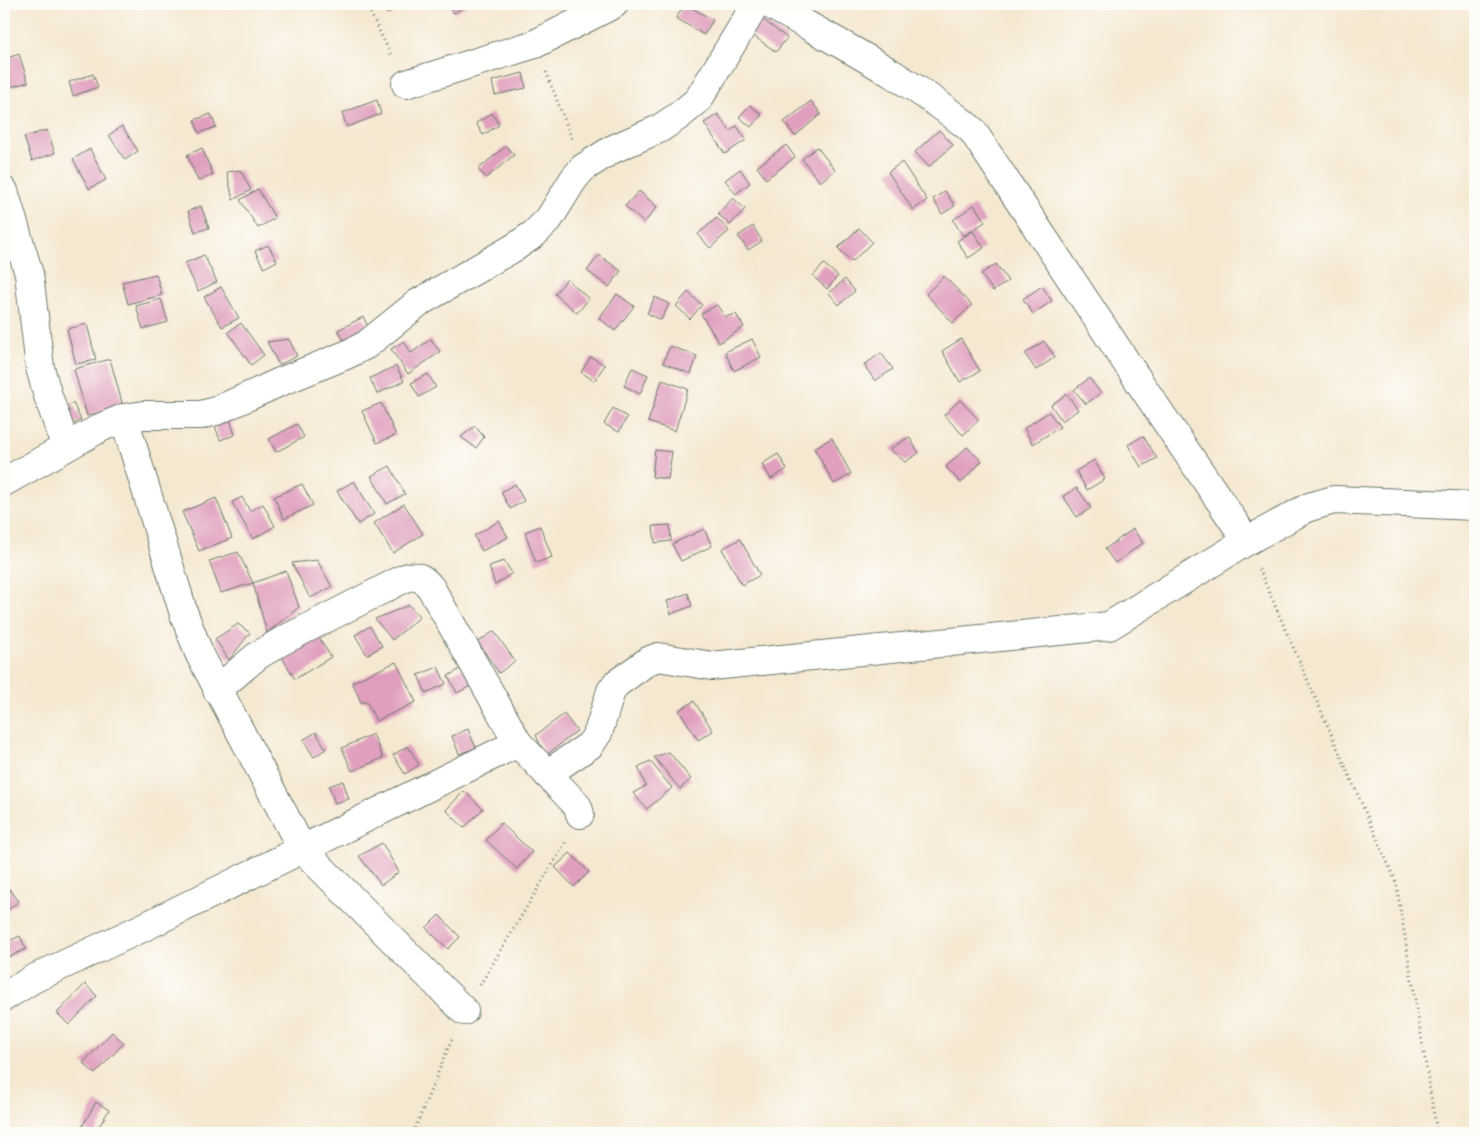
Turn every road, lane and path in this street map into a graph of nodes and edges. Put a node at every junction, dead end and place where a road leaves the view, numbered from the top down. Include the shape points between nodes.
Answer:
1 (366, 4) edge
2 (614, 4) edge
3 (756, 4) edge
4 (769, 4) edge
5 (536, 44) junction
6 (406, 84) joint
7 (583, 168) junction
8 (4, 190) edge
9 (124, 418) junction
10 (66, 447) junction
11 (4, 482) edge
12 (1475, 506) edge
13 (1247, 541) junction
14 (217, 690) junction
15 (518, 743) junction
16 (547, 774) junction
17 (580, 814) joint
18 (302, 848) junction
19 (4, 997) edge
20 (464, 1011) junction
21 (413, 1133) edge
22 (1437, 1133) edge

1 - 6 path
2 - 5 street
3 - 7 street via 698,100 659,129 613,149
4 - 13 street via 888,72 948,110 972,130
5 - 6 street
5 - 7 path
7 - 9 street via 549,219 534,234 418,303 366,345 216,411 201,415
8 - 10 street via 29,274 40,368
9 - 10 street
9 - 14 street via 184,614
10 - 11 street
12 - 13 street via 1334,500 1309,506
13 - 16 street via 1109,626 712,666 658,657 616,684 598,733 590,745
13 - 22 path via 1396,882
14 - 15 street via 257,656 282,641 412,576 423,579 431,588
14 - 18 street
15 - 16 street
15 - 18 street
16 - 17 street via 578,807
17 - 20 path
18 - 19 street via 34,979
18 - 20 street
20 - 21 path

